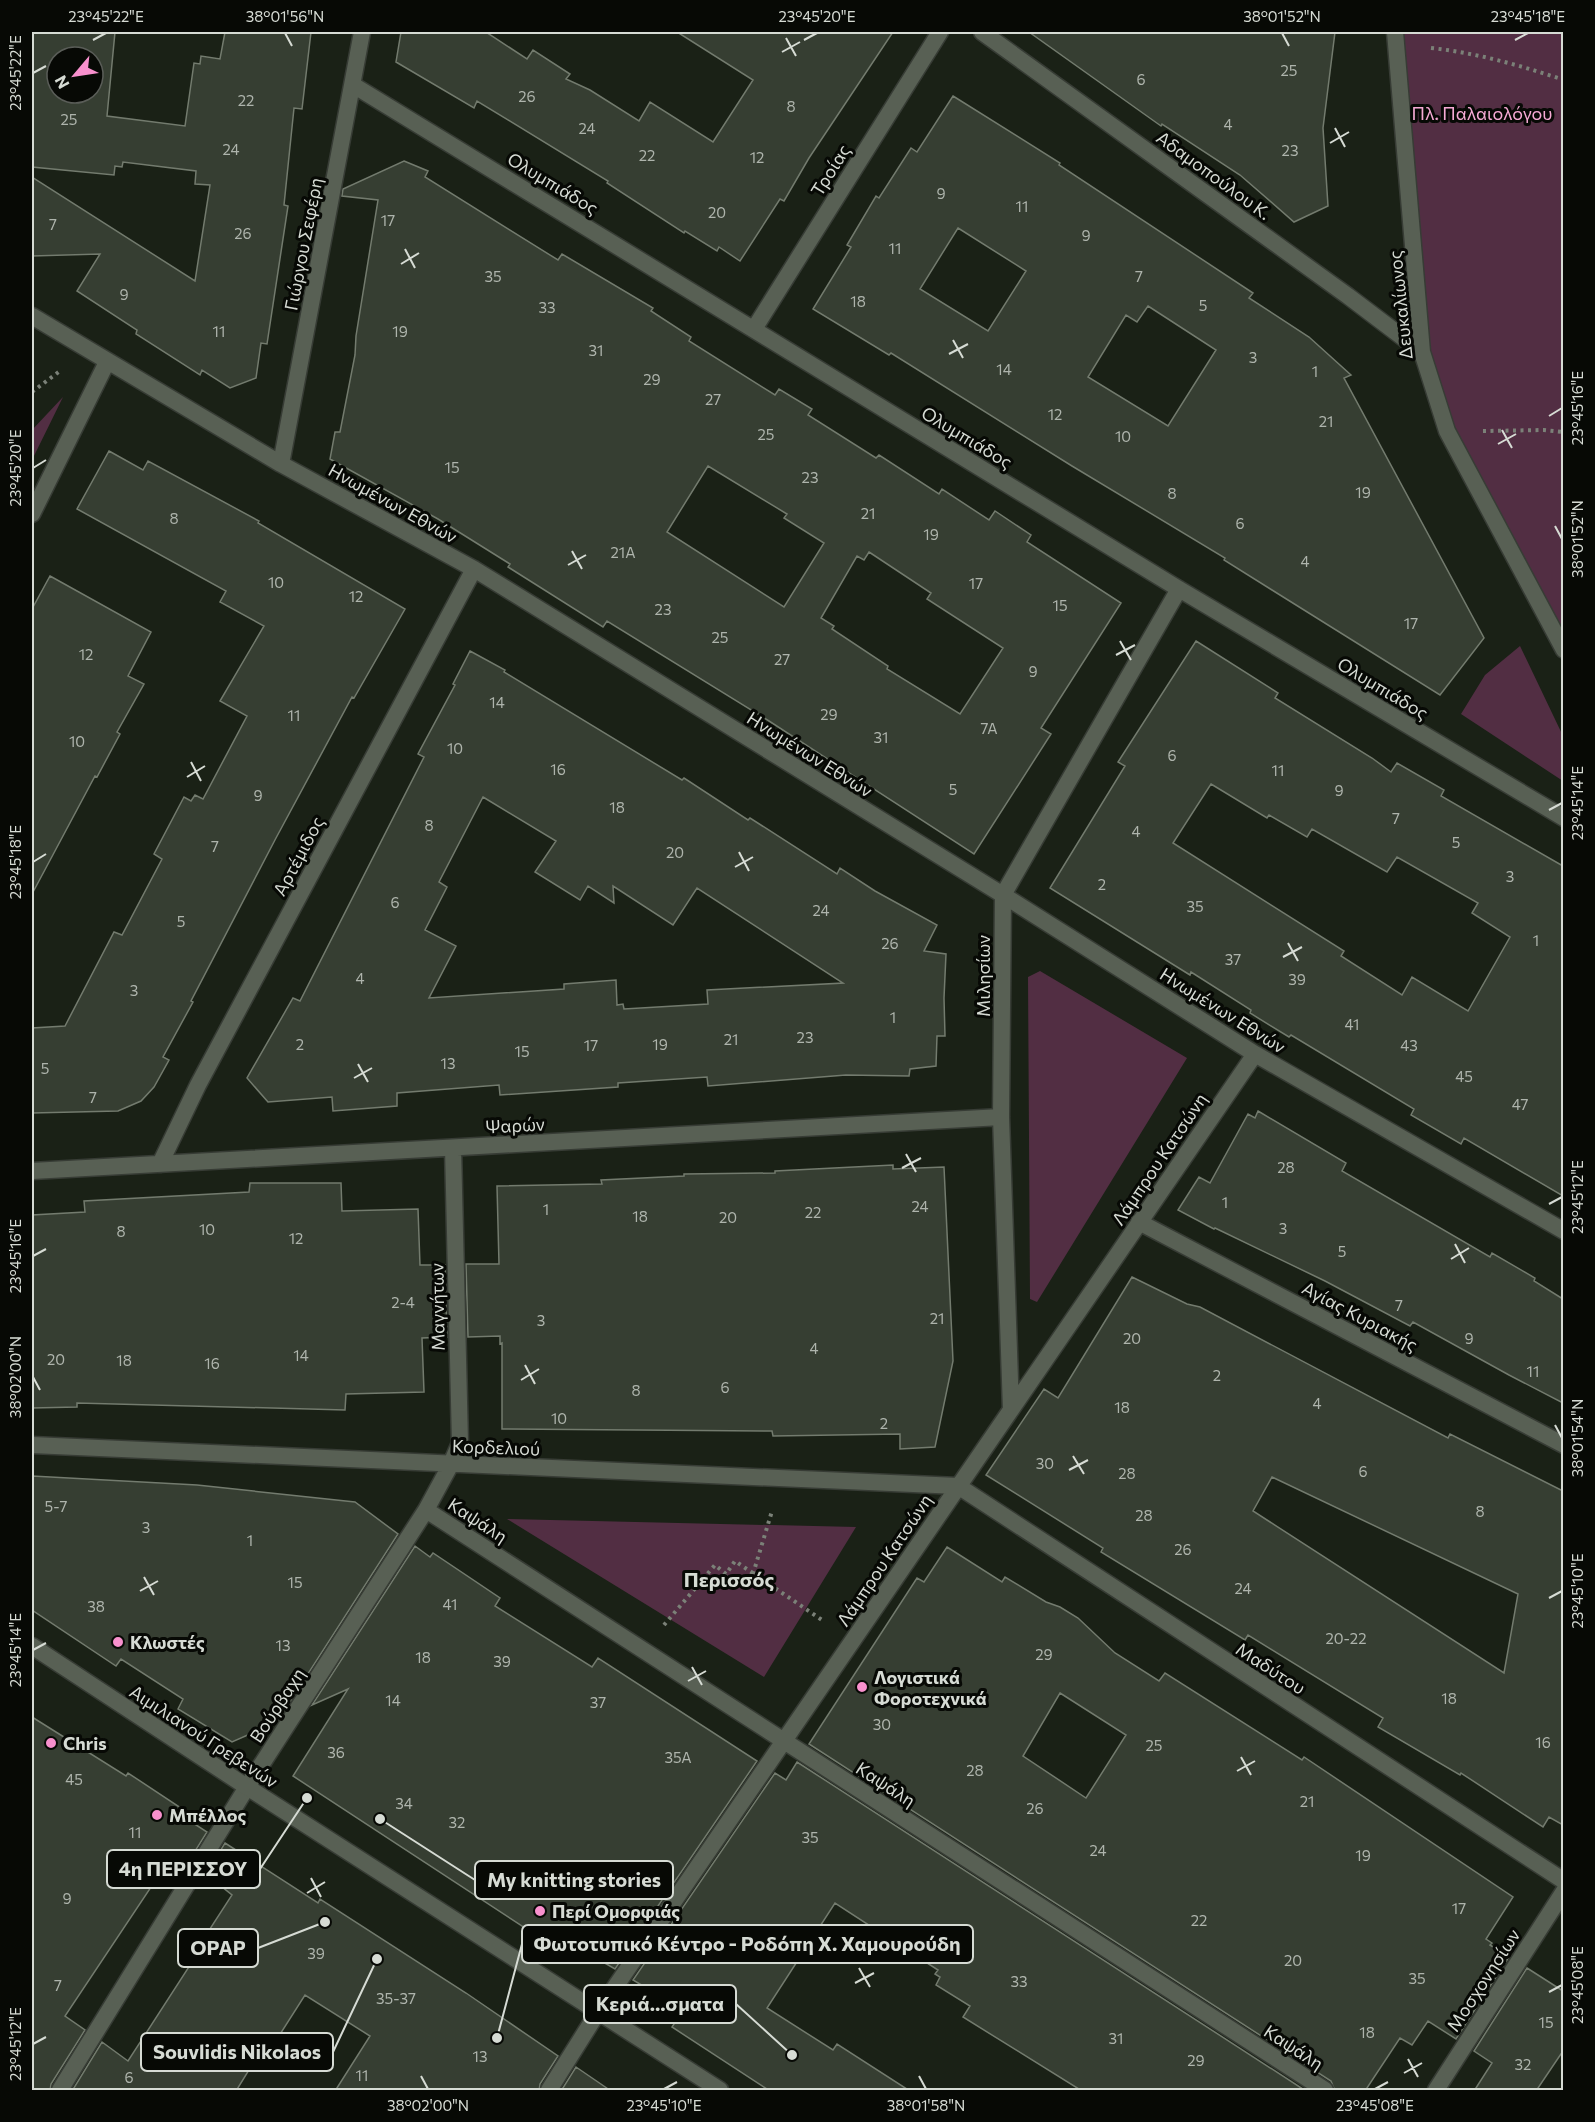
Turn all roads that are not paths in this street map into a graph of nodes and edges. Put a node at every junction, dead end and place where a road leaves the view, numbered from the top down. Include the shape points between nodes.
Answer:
1 (362, 32) edge
2 (940, 32) edge
3 (982, 32) edge
4 (1395, 38) edge
5 (353, 85) junction
6 (32, 316) edge
7 (754, 329) junction
8 (1422, 352) junction
9 (107, 362) junction
10 (281, 464) junction
11 (32, 514) edge
12 (474, 569) junction
13 (1179, 589) junction
14 (1563, 650) edge
15 (1563, 818) edge
16 (1003, 895) junction
17 (1255, 1054) junction
18 (1001, 1117) junction
19 (453, 1148) junction
20 (160, 1164) junction
21 (32, 1171) edge
22 (1139, 1222) junction
23 (1563, 1232) edge
24 (1011, 1410) junction
25 (32, 1445) edge
26 (1563, 1445) edge
27 (451, 1464) junction
28 (958, 1486) junction
29 (426, 1510) junction
30 (32, 1646) edge
31 (784, 1741) junction
32 (248, 1787) junction
33 (1563, 1881) edge
34 (1563, 1891) edge
35 (598, 2012) junction
36 (60, 2091) edge
37 (549, 2091) edge
38 (720, 2091) edge
39 (1325, 2091) edge
40 (1436, 2091) edge

1 - 5 street, Γιώργου Σεφέρη
2 - 7 street, Τροίας
3 - 8 street, Αδαμοπούλου Κ.
4 - 8 street, Δευκαλίωνος
5 - 7 street, Ολυμπιάδος
5 - 10 street, Γιώργου Σεφέρη
6 - 9 street, Ηνωμένων Εθνών
7 - 13 street, Ολυμπιάδος
8 - 14 street, Δευκαλίωνος via 1447,431
9 - 10 street, Ηνωμένων Εθνών
9 - 11 street
10 - 12 street, Ηνωμένων Εθνών
12 - 16 street, Ηνωμένων Εθνών
12 - 20 street, Αρτέμιδος via 198,1085
13 - 15 street, Ολυμπιάδος
13 - 16 street, Μιλησίων
16 - 17 street, Ηνωμένων Εθνών
16 - 18 street, Μιλησίων
17 - 22 street, Λάμπρου Κατσώνη
17 - 23 street, Ηνωμένων Εθνών
18 - 19 street, Ψαρών
18 - 24 street, Μιλησίων
19 - 20 street, Ψαρών
19 - 27 street, Μαγνήτων via 460,1443
20 - 21 street, Ψαρών
22 - 24 street, Λάμπρου Κατσώνη
22 - 26 street, Αγίας Κυριακής
24 - 28 street, Λάμπρου Κατσώνη
25 - 27 street, Κορδελιού
27 - 28 street, Κορδελιού
27 - 29 street, Βούρβαχη
28 - 31 street, Λάμπρου Κατσώνη
28 - 33 street, Μαδύτου
29 - 31 street, Καψάλη
29 - 32 street, Βούρβαχη
30 - 32 street, Αιμιλιανού Γρεβενών
31 - 35 street, Λάμπρου Κατσώνη
31 - 39 street, Καψάλη
32 - 35 street, Αιμιλιανού Γρεβενών
32 - 36 street, Βούρβαχη
34 - 40 street, Μοσχονησίων
35 - 37 street, Λάμπρου Κατσώνη
35 - 38 street, Αιμιλιανού Γρεβενών

